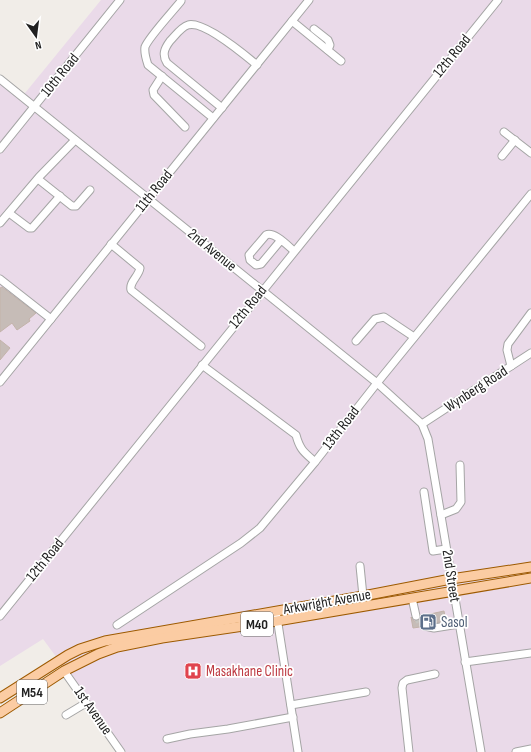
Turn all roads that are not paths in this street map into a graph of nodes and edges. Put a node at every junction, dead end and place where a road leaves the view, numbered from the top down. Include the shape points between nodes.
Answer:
1 (120, 0) edge
2 (309, 0) edge
3 (498, 0) edge
4 (181, 1) dead end
5 (292, 21) junction
6 (314, 29) dead end
7 (328, 50) junction
8 (341, 61) dead end
9 (257, 64) junction
10 (162, 76) junction
11 (0, 79) edge
12 (34, 107) junction
13 (222, 108) junction
14 (213, 118) junction
15 (185, 127) dead end
16 (504, 132) dead end
17 (76, 140) junction
18 (515, 140) junction
19 (0, 149) edge
20 (531, 153) edge
21 (502, 156) dead end
22 (38, 179) junction
23 (90, 190) dead end
24 (531, 194) edge
25 (60, 196) junction
26 (148, 198) junction
27 (9, 213) junction
28 (0, 223) edge
29 (281, 240) junction
30 (111, 244) junction
31 (294, 251) junction
32 (0, 279) edge
33 (262, 290) junction
34 (531, 314) edge
35 (51, 319) junction
36 (414, 337) junction
37 (356, 341) dead end
38 (201, 346) dead end
39 (531, 353) edge
40 (202, 365) junction
41 (511, 366) junction
42 (0, 382) edge
43 (377, 383) junction
44 (422, 424) junction
45 (315, 462) junction
46 (460, 465) dead end
47 (424, 492) dead end
48 (441, 515) junction
49 (446, 549) junction
50 (360, 566) dead end
51 (531, 567) edge
52 (531, 578) edge
53 (452, 579) junction
54 (454, 592) junction
55 (363, 596) junction
56 (412, 598) junction
57 (276, 611) junction
58 (0, 616) edge
59 (416, 616) tunnel mouth
60 (277, 621) junction
61 (459, 624) junction
62 (117, 625) dead end
63 (425, 626) dead end
64 (531, 653) edge
65 (56, 661) joint
66 (465, 662) junction
67 (64, 671) junction
68 (435, 674) dead end
69 (366, 692) dead end
70 (0, 698) edge
71 (86, 703) junction
72 (291, 705) junction
73 (0, 713) edge
74 (66, 714) dead end
75 (293, 717) junction
76 (167, 739) dead end
77 (531, 749) edge
78 (121, 752) edge
79 (298, 752) edge
80 (410, 752) edge
81 (480, 752) edge
82 (516, 752) edge

1 - 12 street, 10th Road
2 - 5 street, 11th Road
3 - 31 street, 12th Road
4 - 10 street via 145,47 148,65
5 - 7 street
5 - 9 street, 11th Road
6 - 7 street via 328,40
7 - 8 street
9 - 13 street, 11th Road
9 - 13 street via 224,38 192,24 183,28 165,47 164,58 168,63
10 - 14 street
10 - 15 street via 153,90 154,95
11 - 12 street, 2nd Avenue
12 - 17 street, 2nd Avenue
12 - 19 street, 10th Road
13 - 14 street, 11th Road
14 - 26 street, 11th Road
16 - 18 street
17 - 22 street
17 - 26 street, 2nd Avenue
18 - 20 street
18 - 21 street
22 - 25 street
22 - 27 street
23 - 25 street via 76,206 72,206
24 - 36 street, 13th Road
25 - 27 street via 32,228
26 - 30 street, 11th Road
26 - 33 street, 2nd Avenue
27 - 28 street
29 - 29 street via 272,233 266,235 249,258 259,265
29 - 31 street
30 - 35 street, 11th Road
30 - 38 street via 140,268 131,284 131,290
31 - 33 street, 12th Road
32 - 35 street
33 - 40 street, 12th Road
33 - 43 street, 2nd Avenue
34 - 41 street via 508,344
35 - 42 street, 11th Road
36 - 37 street via 384,317 375,319
36 - 43 street, 13th Road
39 - 41 street, Wynberg Road
40 - 45 street via 296,435 302,451
40 - 58 street, 12th Road
41 - 44 street, Wynberg Road
43 - 44 street, 2nd Avenue
43 - 45 street, 13th Road
44 - 48 street, 2nd Street via 428,440
45 - 62 street, 13th Road via 251,536
46 - 48 street via 461,502 456,509
47 - 49 street via 433,552
48 - 49 street, 2nd Street
49 - 53 street, 2nd Street
50 - 55 street
51 - 53 main road, Arkwright Avenue / M40
52 - 54 main road, Arkwright Avenue / M40
53 - 54 street, 2nd Street
53 - 55 main road, Arkwright Avenue / M40
54 - 56 main road, Arkwright Avenue / M40
54 - 61 street, 2nd Street
55 - 57 main road, Arkwright Avenue / M40
56 - 59 street
56 - 60 main road, Arkwright Avenue / M40
57 - 60 street
57 - 65 main road, Arkwright Avenue / M40 via 105,641 80,649
60 - 67 main road, Arkwright Avenue / M40 via 117,647
60 - 72 street
61 - 63 street via 434,628
61 - 66 street, 2nd Street
64 - 66 street
65 - 70 main road, M54
66 - 81 street, 2nd Street
67 - 71 street, 1st Avenue
67 - 73 main road, M54
68 - 80 street via 403,683
69 - 72 street
71 - 74 street
71 - 78 street, 1st Avenue
72 - 75 street
75 - 76 street
75 - 79 street
77 - 82 street

